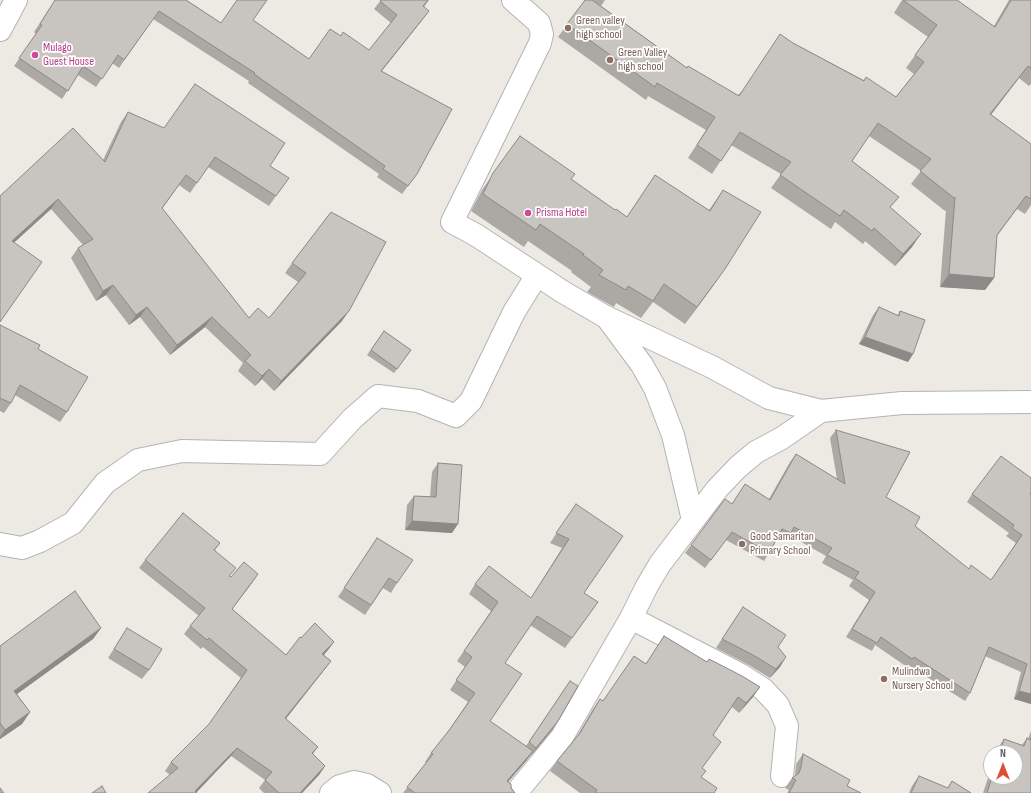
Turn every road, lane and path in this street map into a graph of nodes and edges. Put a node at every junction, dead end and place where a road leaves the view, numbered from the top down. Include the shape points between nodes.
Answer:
1 (16, 0) edge
2 (513, 0) edge
3 (0, 30) edge
4 (536, 275) junction
5 (606, 317) junction
6 (1031, 402) edge
7 (821, 411) junction
8 (693, 520) junction
9 (0, 544) edge
10 (630, 618) junction
11 (782, 776) dead end
12 (331, 793) edge
13 (380, 793) edge
14 (516, 793) edge

1 - 3 street
2 - 4 street via 539,23 542,34 540,43 452,222
4 - 5 street
4 - 9 street via 514,312 471,401 456,416 418,401 378,396 352,418 320,454 182,451 138,460 105,483 73,523 22,548
5 - 7 street via 712,367 769,398
5 - 8 street via 642,365 655,388 673,435
6 - 7 street via 902,404
7 - 8 street via 782,438 756,452 738,467
8 - 10 street via 660,564
10 - 11 street via 741,675 768,694 778,705 787,726
10 - 14 street via 562,737
12 - 13 street via 340,786 354,782 368,785

